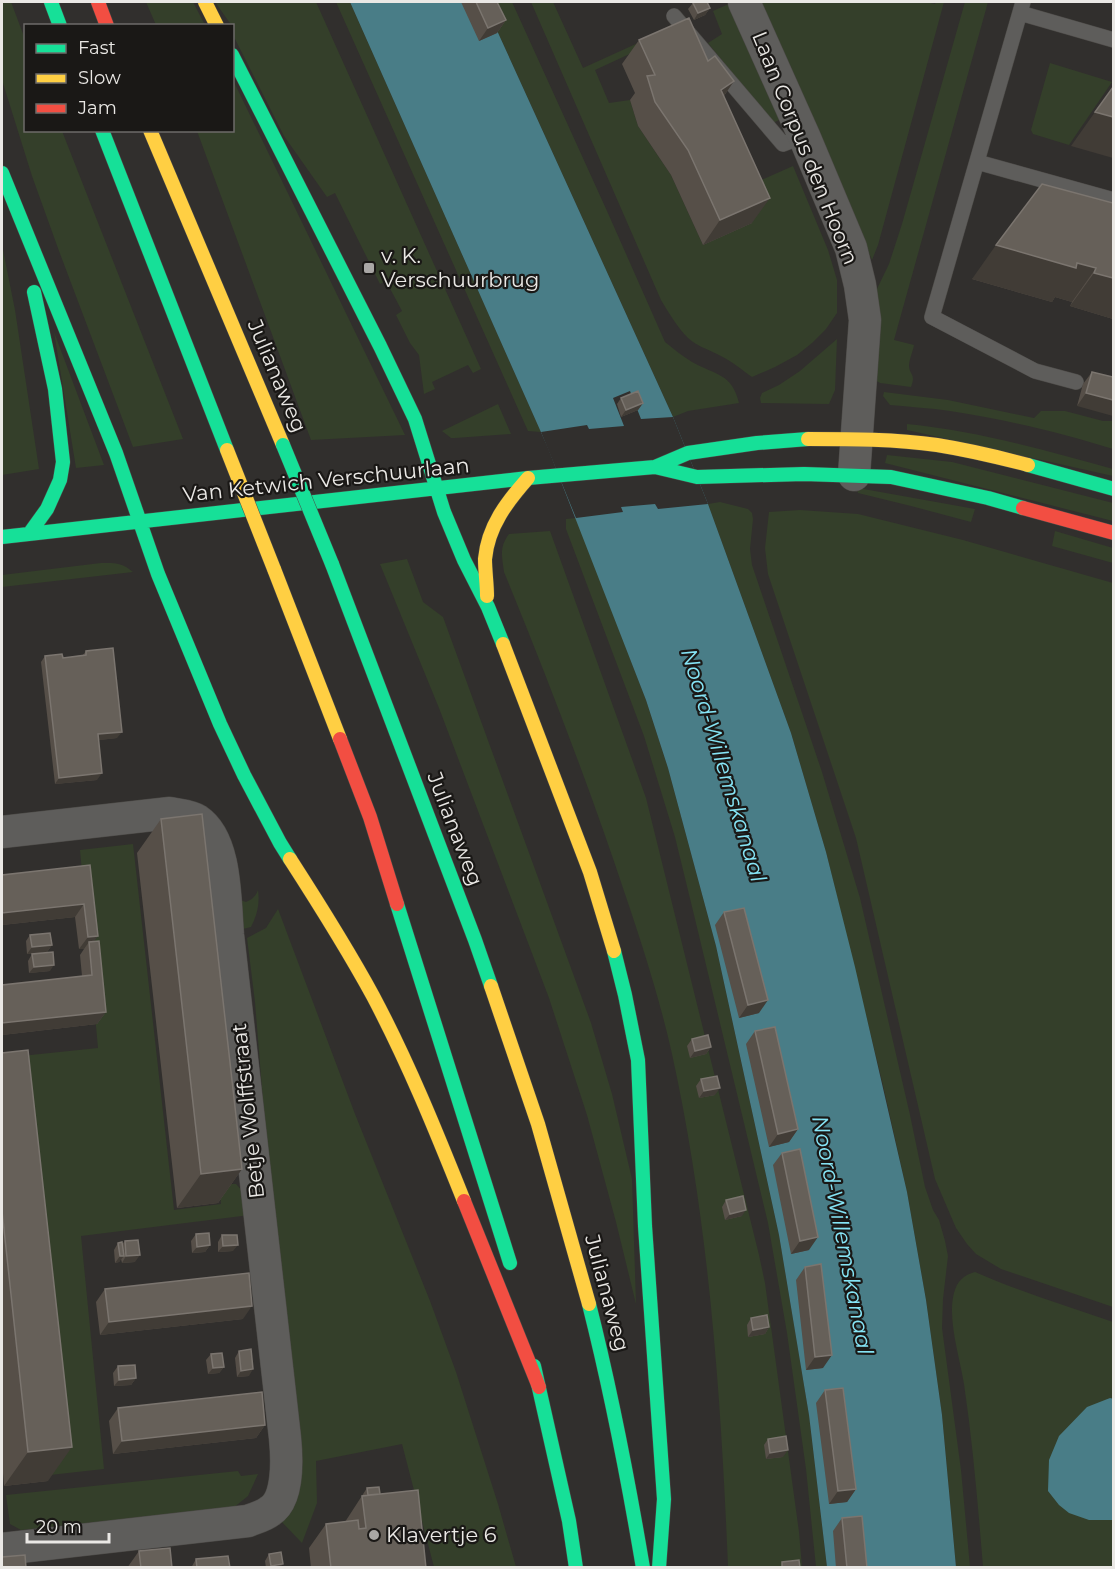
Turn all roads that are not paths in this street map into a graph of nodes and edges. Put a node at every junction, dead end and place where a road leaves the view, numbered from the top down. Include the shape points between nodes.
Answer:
1 (51, 2) edge
2 (98, 2) edge
3 (205, 2) edge
4 (744, 2) edge
5 (1021, 7) edge
6 (674, 16) dead end
7 (59, 24) edge
8 (106, 24) edge
9 (216, 24) edge
10 (1113, 40) edge
11 (234, 59) edge
12 (103, 132) edge
13 (151, 132) edge
14 (804, 136) junction
15 (977, 162) junction
16 (2, 172) edge
17 (1113, 200) edge
18 (1076, 382) dead end
19 (857, 439) junction
20 (655, 467) junction
21 (854, 475) junction
22 (528, 478) junction
23 (436, 488) junction
24 (1113, 489) edge
25 (140, 522) junction
26 (1113, 533) edge
27 (29, 534) junction
28 (2, 537) edge
29 (488, 607) junction
30 (2, 832) edge
31 (513, 1276) dead end
32 (518, 1298) dead end
33 (539, 1387) junction
34 (2, 1549) edge
35 (57, 1555) edge
36 (576, 1568) edge
37 (643, 1568) edge
38 (659, 1568) edge

1 - 7 main road
2 - 8 main road
3 - 9 main road
4 - 14 street, Laan Corpus den Hoorn
5 - 10 lane
5 - 15 lane
6 - 14 lane via 783,144
11 - 23 main road via 415,419
12 - 31 main road, bridge via 370,818
13 - 37 main road, Julianaweg, bridge via 332,564 475,940 538,1124 579,1266 604,1365
14 - 19 street, Laan Corpus den Hoorn via 851,248 862,296 865,320
15 - 17 lane
15 - 18 lane via 932,317 1035,371
16 - 25 main road
16 - 27 main road via 55,389 63,462 47,509
19 - 20 main road via 757,443 688,453
19 - 21 street, Laan Corpus den Hoorn
19 - 24 main road via 936,445 986,454
20 - 21 main road via 697,477
20 - 22 main road, Van Ketwich Verschuurlaan
21 - 26 main road via 891,477 939,487
22 - 23 main road, Van Ketwich Verschuurlaan
22 - 29 main road via 505,505 491,531 486,555
23 - 25 main road, Van Ketwich Verschuurlaan
23 - 29 main road via 464,560
25 - 27 main road, Van Ketwich Verschuurlaan
25 - 33 main road via 158,574 244,775 280,843 372,995 400,1051 437,1132
27 - 28 main road, Van Ketwich Verschuurlaan
29 - 38 main road via 590,872 615,957 638,1060 664,1499
30 - 35 street, Betje Wolffstraat via 170,813 195,818 217,846 287,1461 283,1492 272,1510 248,1521
32 - 33 main road
33 - 36 main road
34 - 35 street, Betje Wolffstraat

